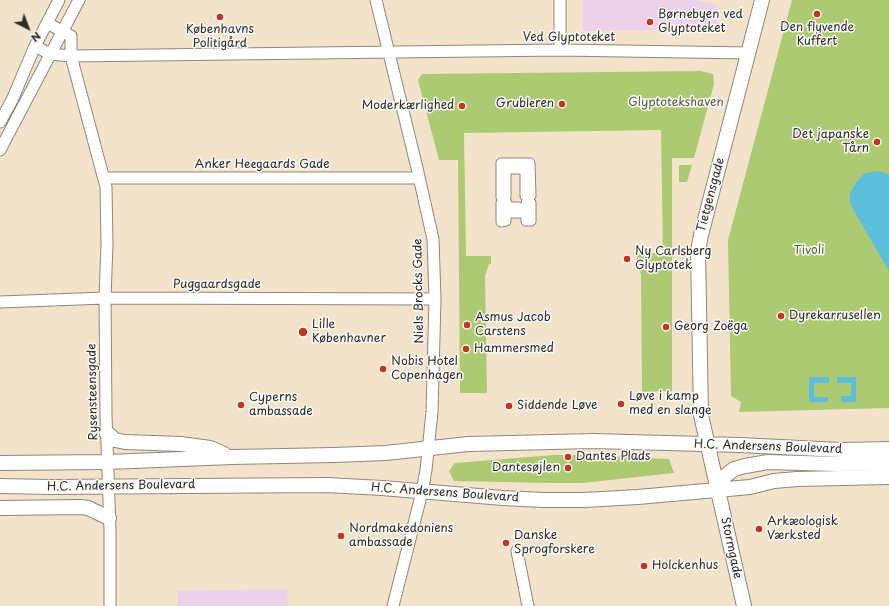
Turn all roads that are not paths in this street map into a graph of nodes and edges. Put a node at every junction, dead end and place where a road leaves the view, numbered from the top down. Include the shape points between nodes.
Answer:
1 (59, 0) edge
2 (79, 0) edge
3 (376, 0) edge
4 (560, 0) edge
5 (762, 0) edge
6 (46, 23) junction
7 (62, 31) junction
8 (35, 46) junction
9 (560, 50) junction
10 (389, 52) junction
11 (749, 53) junction
12 (50, 54) junction
13 (71, 56) junction
14 (0, 122) edge
15 (0, 150) edge
16 (105, 178) junction
17 (419, 178) junction
18 (528, 200) junction
19 (106, 298) junction
20 (434, 299) junction
21 (0, 302) edge
22 (106, 432) junction
23 (706, 444) junction
24 (429, 448) junction
25 (889, 450) edge
26 (232, 457) junction
27 (108, 462) junction
28 (0, 463) edge
29 (889, 463) edge
30 (889, 477) edge
31 (0, 486) edge
32 (108, 486) junction
33 (718, 490) junction
34 (422, 492) junction
35 (0, 508) edge
36 (109, 518) junction
37 (517, 551) dead end
38 (110, 606) edge
39 (393, 606) edge
40 (528, 606) edge
41 (744, 606) edge

1 - 6 street
2 - 7 street
3 - 10 street, Niels Brocks Gade
4 - 9 street
5 - 11 street, Tietgensgade
6 - 7 street
6 - 8 street
7 - 12 street
7 - 13 street, Rysensteensgade via 71,36
8 - 12 street
8 - 14 street
9 - 10 street, Ved Glyptoteket
9 - 11 street, Ved Glyptoteket
10 - 13 street, Ved Glyptoteket
10 - 17 street, Niels Brocks Gade
11 - 23 street, Tietgensgade via 699,242 700,409
12 - 13 street, Ved Glyptoteket
12 - 15 street
13 - 16 street, Rysensteensgade
16 - 17 street, Anker Heegaards Gade
16 - 19 street, Rysensteensgade
17 - 20 street, Niels Brocks Gade via 433,239
18 - 18 street via 526,210 518,210 518,207 507,210 507,203 501,203 501,222 506,222 506,213 526,213 526,221 531,222
18 - 18 street via 531,196 530,163 500,163 501,197 506,197 506,169 525,169
19 - 20 street, Puggaardsgade
19 - 21 street, Puggaardsgade
19 - 22 street, Rysensteensgade
20 - 24 street, Niels Brocks Gade
22 - 26 street via 115,440 125,442 210,448
22 - 27 street, Rysensteensgade
23 - 24 street, H.C. Andersens Boulevard via 593,441 468,444
23 - 25 street, H.C. Andersens Boulevard
23 - 33 street, Tietgensgade
24 - 26 street, H.C. Andersens Boulevard via 386,453
24 - 34 street, Niels Brocks Gade
26 - 27 street, H.C. Andersens Boulevard
27 - 28 street, H.C. Andersens Boulevard
27 - 32 street, Rysensteensgade
29 - 33 street via 768,462 734,469 724,477
30 - 33 street, H.C. Andersens Boulevard via 797,479
31 - 32 street, H.C. Andersens Boulevard
32 - 34 street, H.C. Andersens Boulevard via 327,485
32 - 36 street, Rysensteensgade
33 - 34 street, H.C. Andersens Boulevard via 584,500 516,499
33 - 41 street, Stormgade
34 - 39 street, Niels Brocks Gade
35 - 36 street via 81,507
36 - 38 street, Rysensteensgade
37 - 40 street

